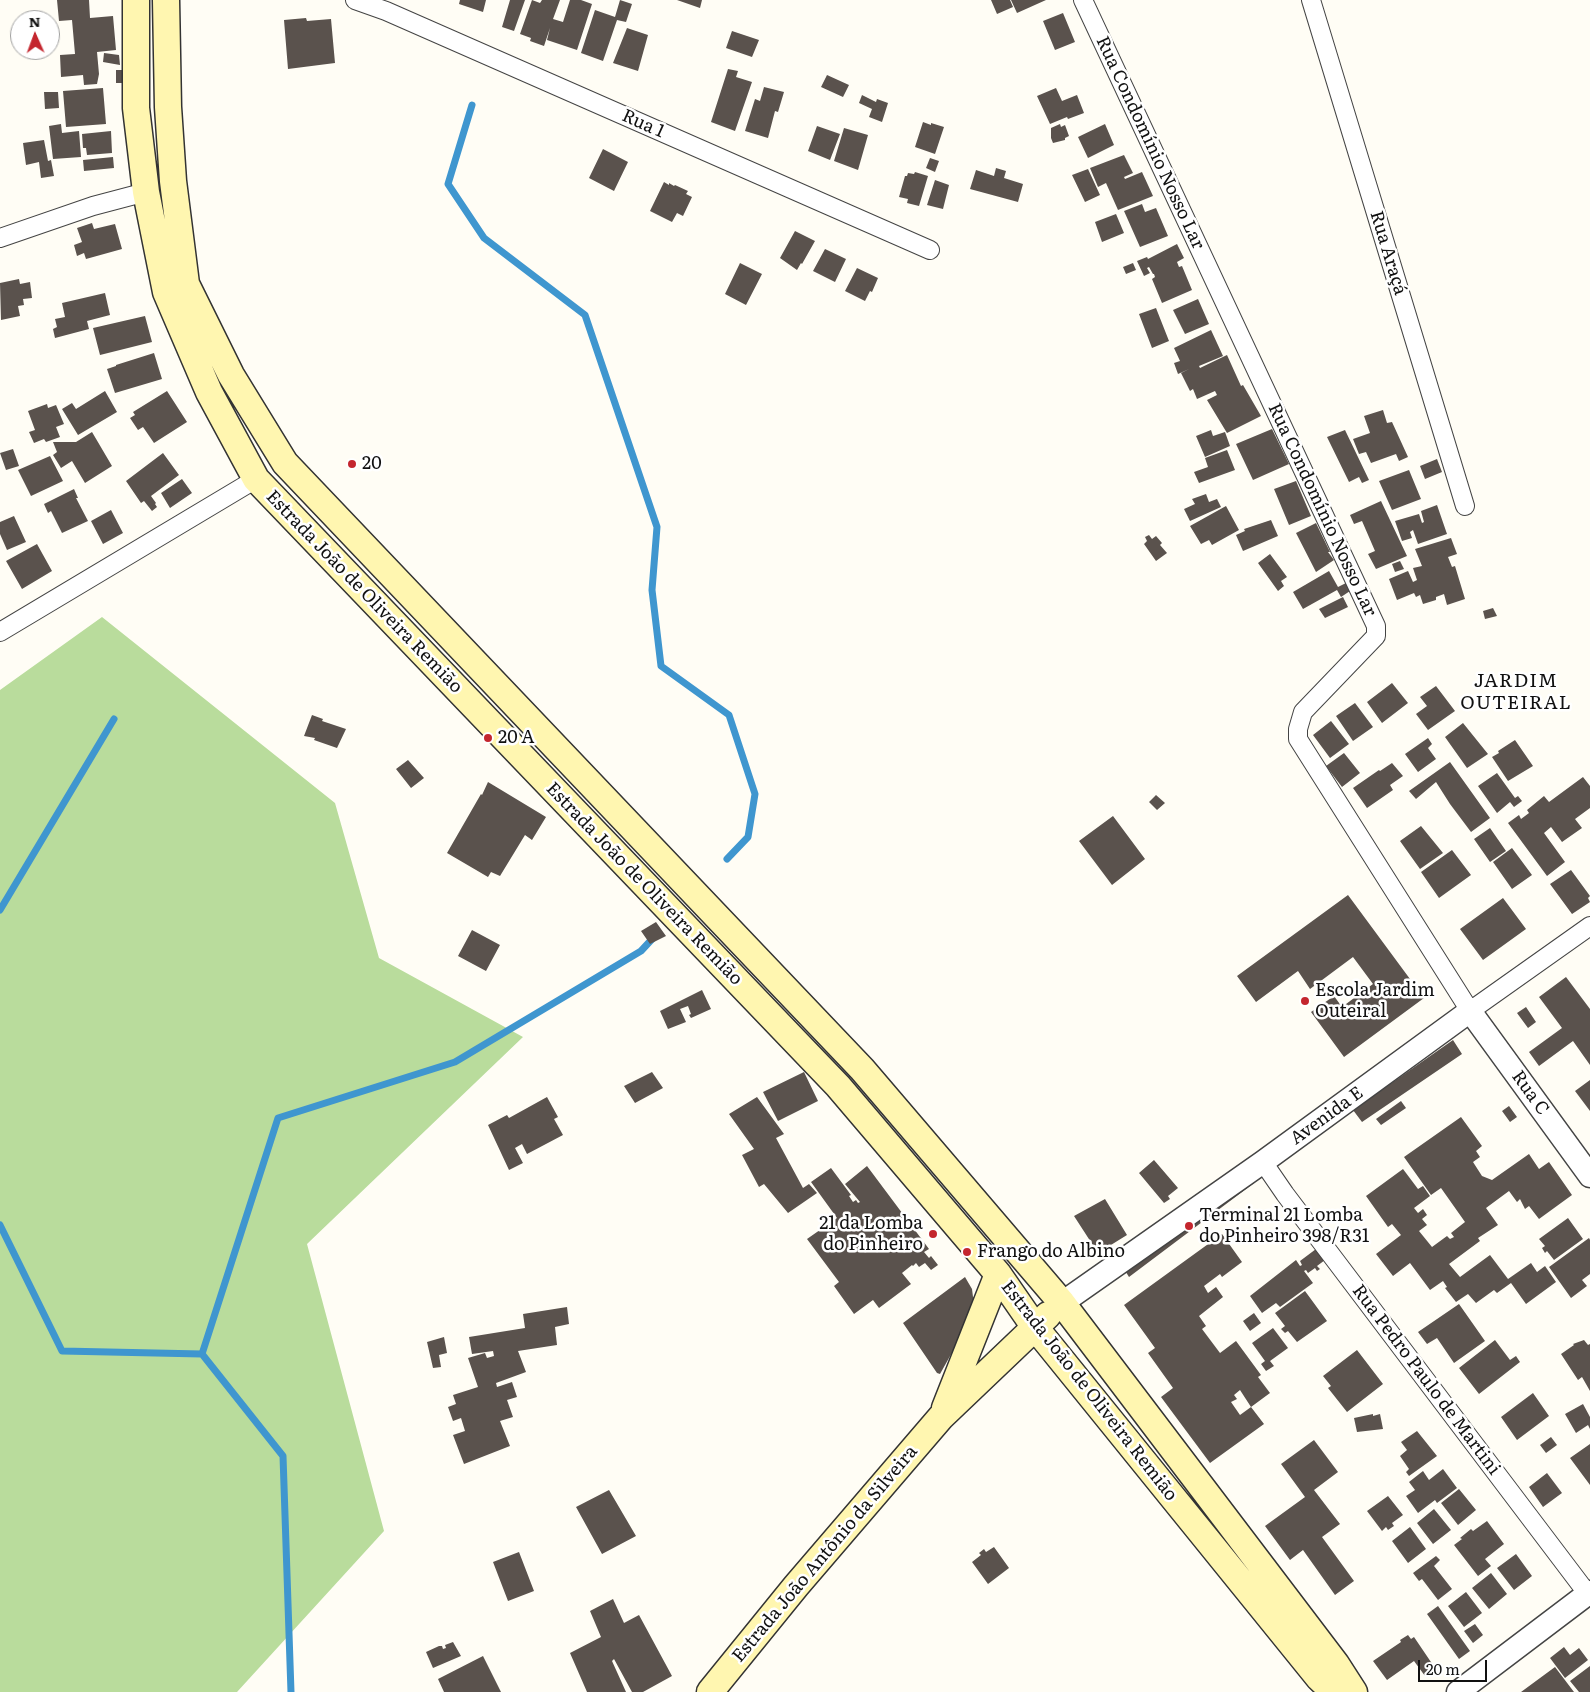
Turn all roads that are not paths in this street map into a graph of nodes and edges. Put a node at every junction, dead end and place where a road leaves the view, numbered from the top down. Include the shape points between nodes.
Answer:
1 (136, 0) edge
2 (166, 0) edge
3 (355, 0) edge
4 (1083, 0) edge
5 (1311, 0) edge
6 (146, 192) junction
7 (0, 238) edge
8 (930, 250) dead end
9 (256, 479) junction
10 (1465, 506) dead end
11 (0, 632) edge
12 (1590, 926) edge
13 (1470, 1011) junction
14 (1263, 1162) junction
15 (1590, 1176) edge
16 (998, 1274) junction
17 (1062, 1303) junction
18 (1034, 1326) junction
19 (941, 1417) junction
20 (1589, 1594) edge
21 (710, 1692) edge
22 (1334, 1692) edge
23 (1354, 1692) edge
24 (1458, 1692) edge

1 - 6 main road, Estrada João de Oliveira Remião via 136,108
2 - 17 main road, Estrada João de Oliveira Remião via 173,181 186,284 231,375 285,462 862,1069
3 - 8 street, Rua 1
4 - 13 street, Rua Condomínio Nosso Lar via 1376,626 1376,636 1304,712 1298,739
5 - 10 street, Rua Araçá
6 - 7 street via 93,206
6 - 9 main road, Estrada João de Oliveira Remião via 166,292 209,392
9 - 11 street
9 - 16 main road, Estrada João de Oliveira Remião via 838,1086
12 - 13 street, Avenida E
13 - 14 street, Avenida E
13 - 15 street, Rua C
14 - 17 street, Avenida E
14 - 20 street, Rua Pedro Paulo de Martini
16 - 17 main road via 1010,1269 1022,1270
16 - 18 main road, Estrada João de Oliveira Remião
16 - 19 main road, Estrada João Antônio da Silveira
17 - 18 main road, Estrada João Antônio da Silveira
17 - 23 main road, Estrada João de Oliveira Remião
18 - 19 main road, Estrada João Antônio da Silveira
18 - 22 main road, Estrada João de Oliveira Remião via 1319,1678
19 - 21 main road, Estrada João Antônio da Silveira
20 - 24 street

